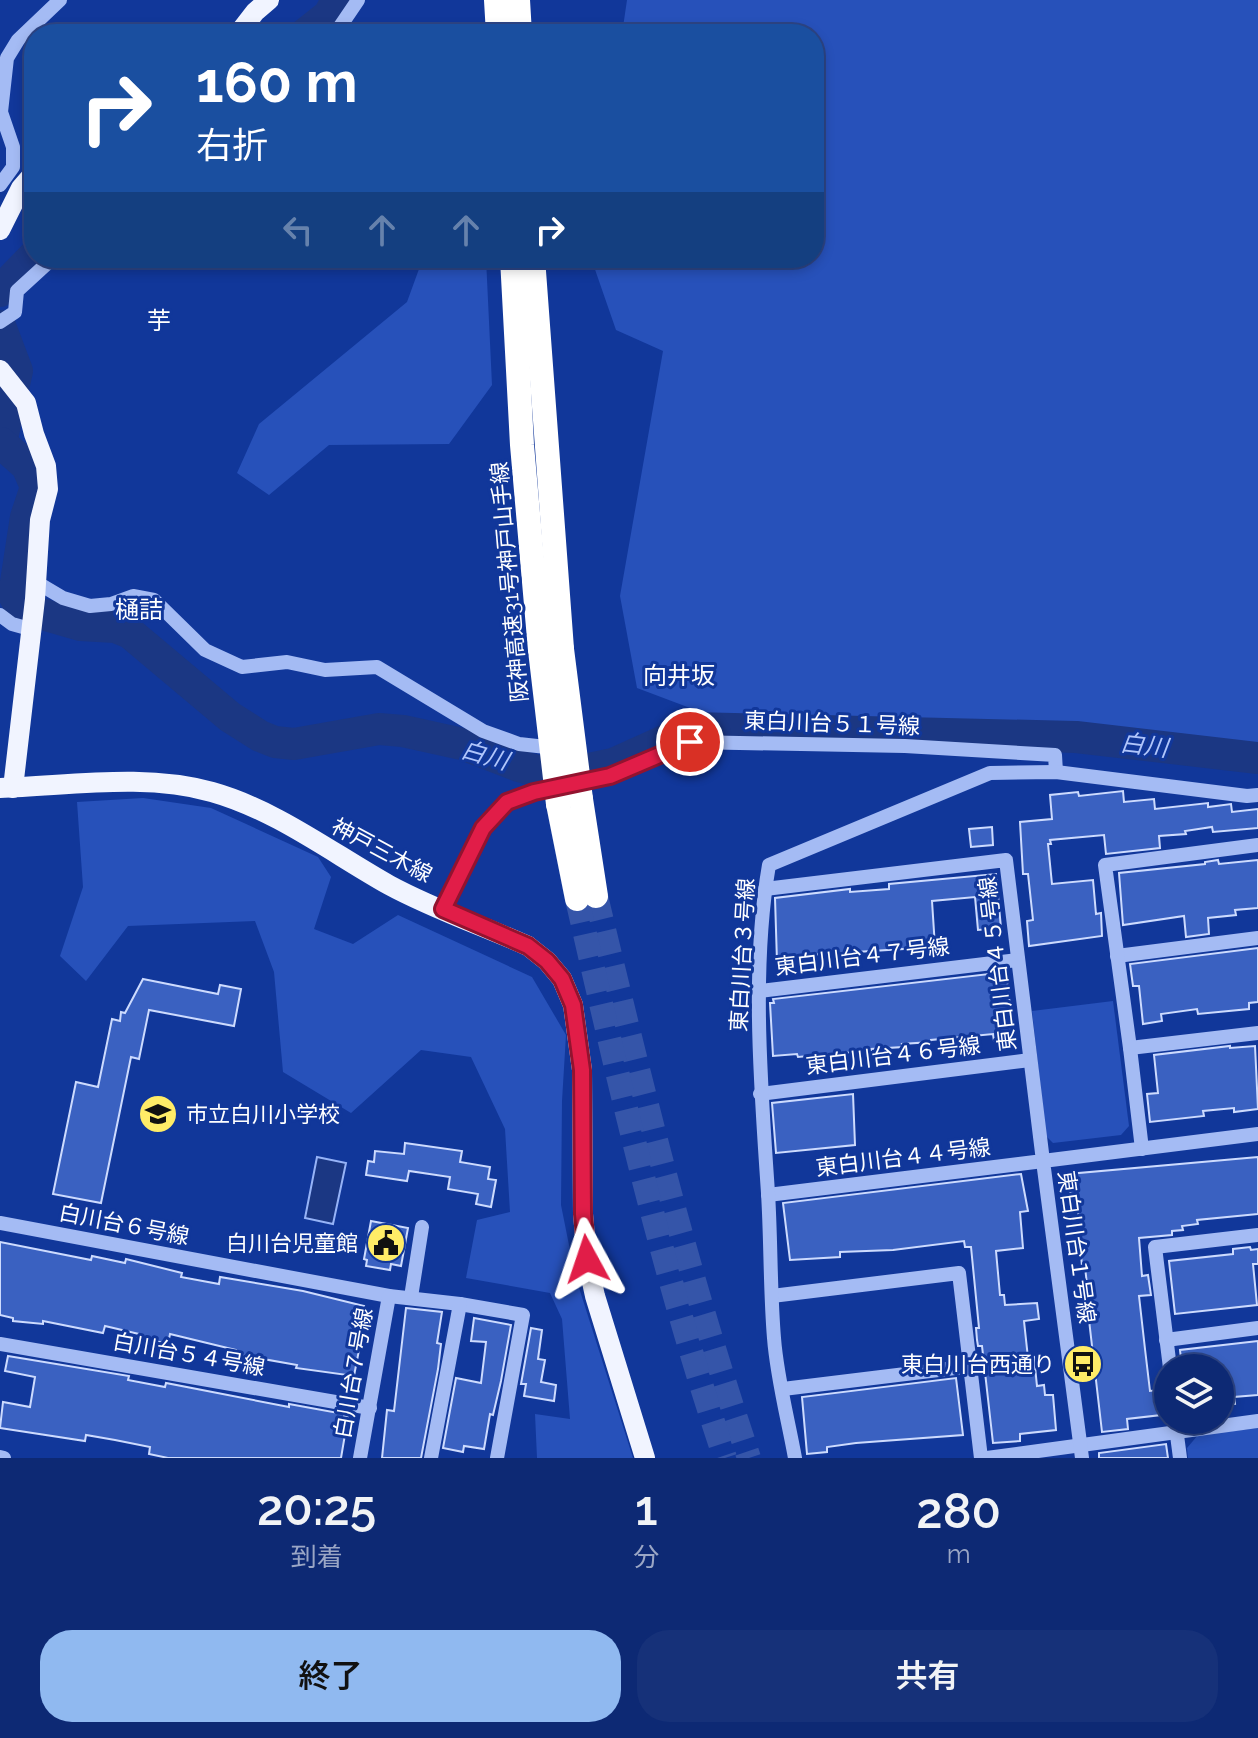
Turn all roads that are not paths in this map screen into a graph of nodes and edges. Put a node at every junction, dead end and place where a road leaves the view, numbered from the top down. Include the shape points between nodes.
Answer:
1 (60, 0) edge
2 (269, 0) edge
3 (358, 0) edge
4 (496, 0) edge
5 (518, 0) edge
6 (35, 24) edge
7 (246, 24) edge
8 (342, 24) edge
9 (497, 24) edge
10 (519, 24) edge
11 (24, 34) edge
12 (0, 185) edge
13 (24, 185) edge
14 (0, 230) edge
15 (42, 268) edge
16 (513, 268) edge
17 (533, 268) edge
18 (0, 322) edge
19 (1, 372) edge
20 (36, 590) junction
21 (0, 615) edge
22 (30, 629) junction
23 (551, 650) junction
24 (1056, 772) junction
25 (6, 788) edge
26 (574, 794) junction
27 (1258, 795) edge
28 (1258, 845) edge
29 (765, 889) junction
30 (586, 897) tunnel mouth
31 (443, 909) junction
32 (1258, 938) edge
33 (1117, 956) junction
34 (1018, 960) junction
35 (760, 991) junction
36 (1258, 1033) edge
37 (1130, 1048) junction
38 (1030, 1060) junction
39 (760, 1094) junction
40 (1258, 1134) edge
41 (1142, 1149) junction
42 (1043, 1161) junction
43 (768, 1195) junction
44 (0, 1223) edge
45 (422, 1227) dead end
46 (1258, 1235) edge
47 (389, 1296) junction
48 (772, 1296) junction
49 (411, 1297) junction
50 (460, 1304) junction
51 (1258, 1328) edge
52 (1166, 1340) junction
53 (0, 1344) edge
54 (1168, 1354) edge
55 (971, 1366) junction
56 (783, 1389) junction
57 (370, 1408) junction
58 (1258, 1421) edge
59 (1234, 1422) edge
60 (1154, 1432) edge
61 (1177, 1434) edge
62 (1082, 1452) edge
63 (360, 1458) edge
64 (431, 1458) edge
65 (497, 1458) edge
66 (645, 1458) edge
67 (795, 1458) edge
68 (984, 1458) edge
69 (1180, 1458) edge

1 - 6 street
2 - 7 main road
3 - 8 street
4 - 9 highway
5 - 10 highway
11 - 12 street via 7,58 1,112 13,147 13,167
13 - 14 main road
15 - 18 street via 17,291 15,312
16 - 23 highway, 阪神高速31号神戸山手線 via 522,445
17 - 23 highway, 阪神高速31号神戸山手線
19 - 20 main road via 26,403 46,466
20 - 22 main road
20 - 26 street, bridge via 90,606 133,596 154,600 205,650 242,667 287,662 325,670 377,667 483,731 519,744 581,752
21 - 22 street
22 - 25 main road
23 - 26 highway, 阪神高速31号神戸山手線, bridge
24 - 26 street, 東白川台５１号線 via 1055,755 690,742
24 - 27 street, 東白川台３号線
24 - 29 street, 東白川台３号線 via 990,773 769,865
25 - 31 main road, 神戸三木線 via 128,782 210,792 270,816 393,887
26 - 30 highway, 阪神高速31号神戸山手線
26 - 31 street via 534,792 507,802 483,828
28 - 33 street via 1105,865
29 - 34 street, 東白川台４５号線 via 1006,860
29 - 35 street, 東白川台３号線
31 - 66 main road, 神戸三木線 via 528,946 562,979 573,1005 582,1070 587,1259
32 - 33 street
33 - 37 street
34 - 35 street, 東白川台４７号線
34 - 38 street, 東白川台４５号線
35 - 39 street, 東白川台３号線
36 - 37 street
37 - 41 street
38 - 39 street, 東白川台４６号線
38 - 42 street, 東白川台４５号線
39 - 43 street, 東白川台３号線
40 - 41 street, 東白川台１号線
41 - 42 street, 東白川台１号線
42 - 43 street, 東白川台４４号線
42 - 62 street, 東白川台１号線
43 - 48 street, 東白川台３号線
44 - 47 street, 白川台６号線
45 - 49 street
46 - 52 street via 1155,1247
47 - 49 street, 白川台６号線
47 - 57 street, 白川台７号線
48 - 55 street via 959,1273
48 - 56 street, 東白川台３号線
49 - 50 street, 白川台６号線
50 - 64 street
50 - 65 street, 白川台６号線 via 523,1315
51 - 52 street
52 - 54 street
53 - 57 street, 白川台５４号線
55 - 56 street
55 - 68 street
56 - 67 street, 東白川台３号線
57 - 63 street, 白川台７号線
58 - 59 street
60 - 62 street
61 - 69 street
62 - 68 street

